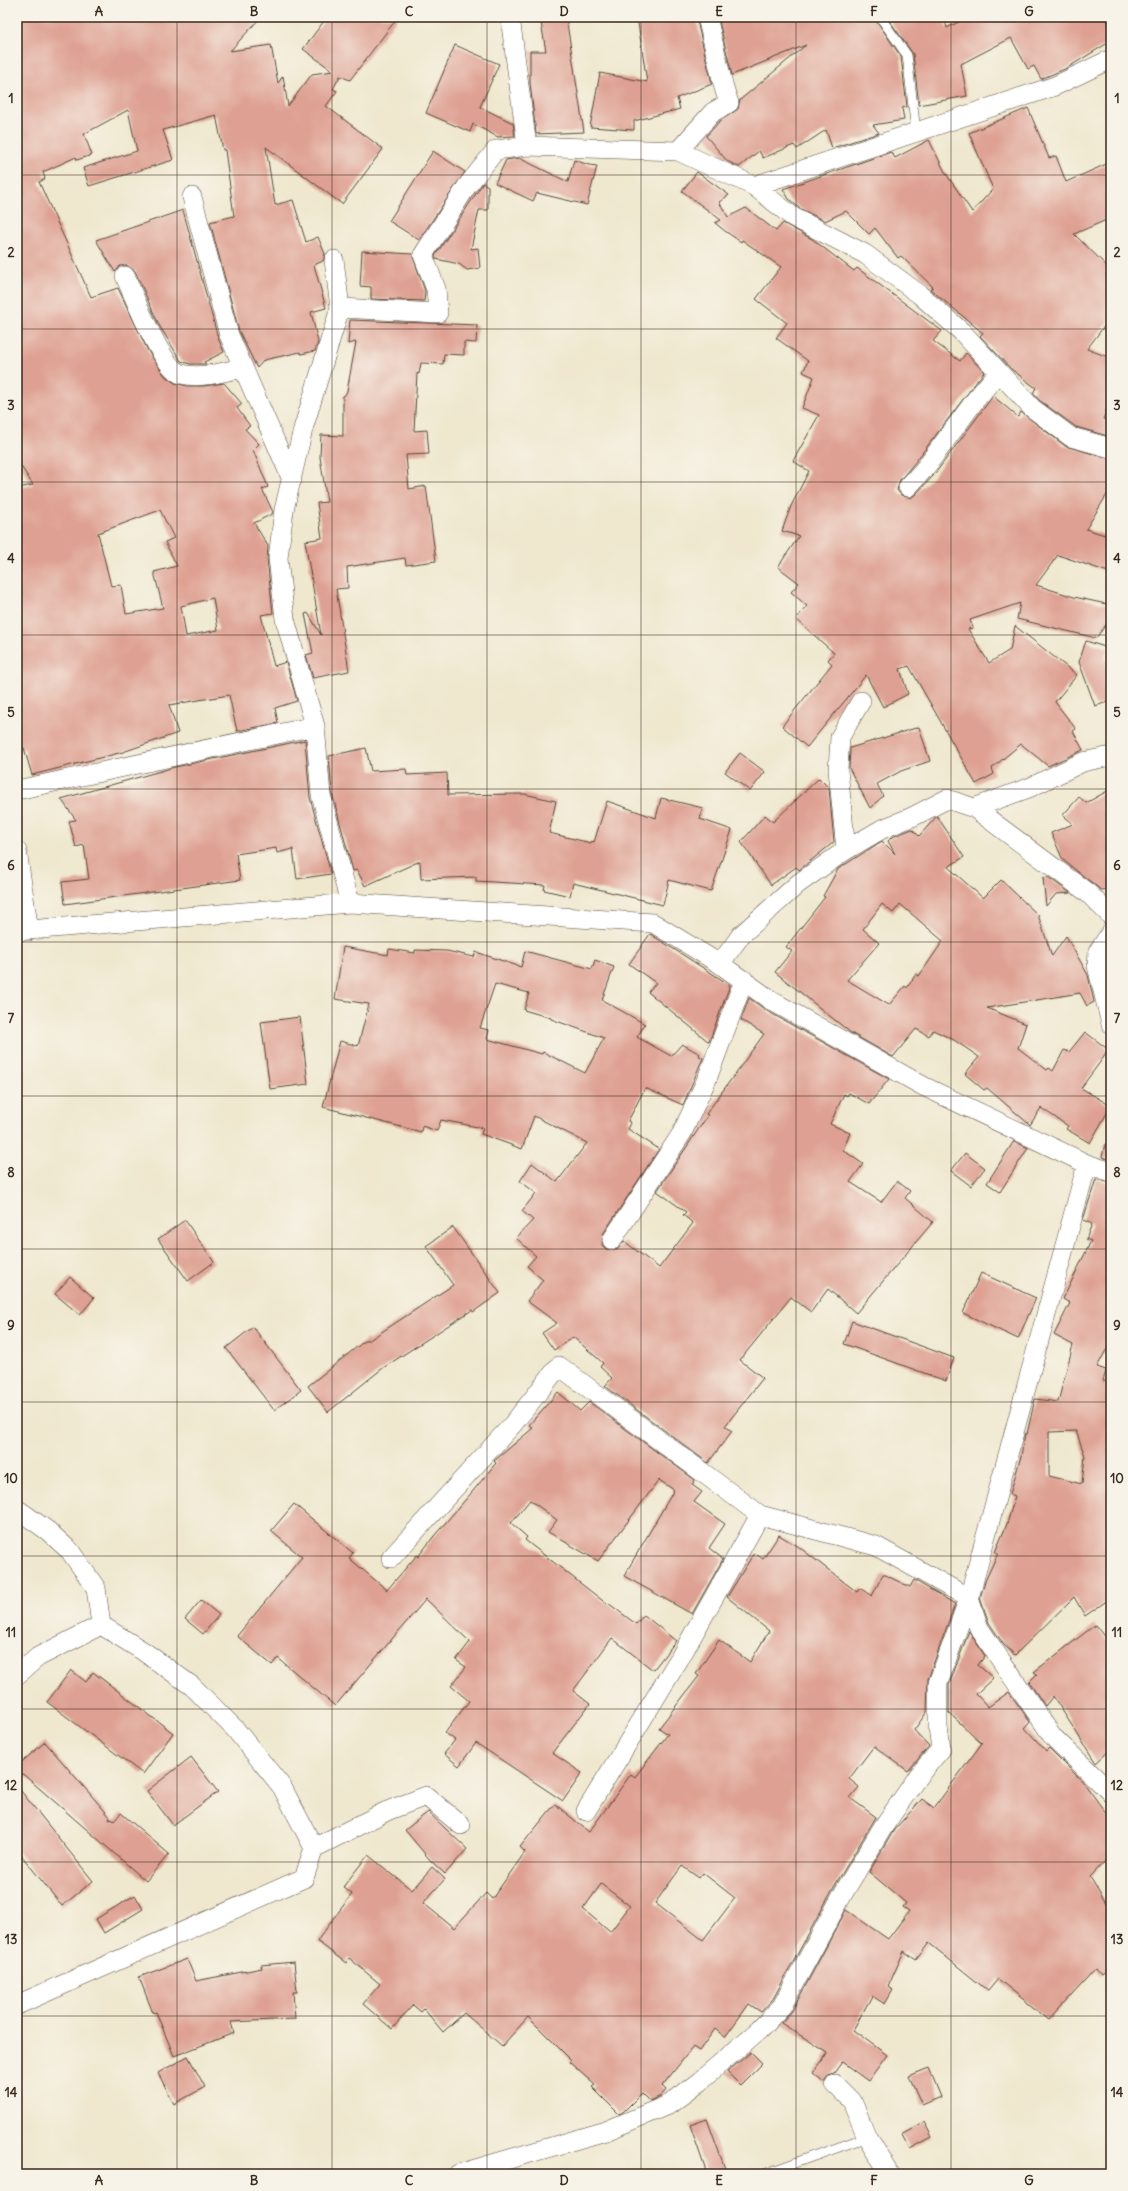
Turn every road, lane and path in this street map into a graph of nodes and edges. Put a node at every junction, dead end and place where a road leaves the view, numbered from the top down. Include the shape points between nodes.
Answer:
1 (510, 17) edge
2 (706, 17) edge
3 (880, 17) edge
4 (1111, 59) edge
5 (916, 132) junction
6 (527, 146) junction
7 (678, 151) junction
8 (754, 186) junction
9 (192, 197) dead end
10 (334, 260) dead end
11 (125, 276) dead end
12 (340, 308) junction
13 (242, 368) junction
14 (999, 372) junction
15 (1111, 448) edge
16 (292, 480) junction
17 (908, 487) dead end
18 (861, 701) dead end
19 (315, 726) junction
20 (1111, 756) edge
21 (17, 790) edge
22 (974, 808) junction
23 (846, 850) junction
24 (17, 851) edge
25 (350, 903) junction
26 (1111, 916) edge
27 (23, 931) edge
28 (1111, 932) edge
29 (720, 964) junction
30 (744, 980) junction
31 (1111, 1024) edge
32 (1087, 1164) junction
33 (1111, 1172) edge
34 (612, 1240) dead end
35 (17, 1509) edge
36 (760, 1515) junction
37 (391, 1558) dead end
38 (969, 1598) junction
39 (100, 1625) junction
40 (17, 1675) edge
41 (1111, 1793) edge
42 (586, 1812) dead end
43 (461, 1825) dead end
44 (314, 1848) junction
45 (17, 2006) edge
46 (835, 2084) dead end
47 (867, 2137) junction
48 (458, 2174) edge
49 (764, 2174) edge
50 (890, 2174) edge

1 - 6 street
2 - 7 street via 729,103 713,112
3 - 5 lane via 907,54
4 - 5 street via 1055,86
5 - 8 street
6 - 7 street
6 - 12 street via 496,150 467,186 423,255 436,289 438,313
7 - 8 street
8 - 14 street via 793,217 865,254 919,294 962,332
9 - 13 street via 229,335
10 - 12 street
11 - 13 street via 164,359 180,374 209,376
12 - 16 street via 303,429
13 - 16 street
14 - 15 street via 1032,408 1071,437
14 - 17 street
16 - 19 street via 284,510 278,558 285,620
18 - 23 street via 840,737 838,770
19 - 21 street
19 - 25 street via 321,795
20 - 22 street via 1083,762 1031,787
22 - 23 street via 947,799 882,829
22 - 26 street via 1088,893
23 - 29 street via 800,883 741,935
24 - 27 street
25 - 27 street
25 - 29 street via 653,923
28 - 31 street via 1098,952 1097,966
29 - 30 street
30 - 32 street via 772,1001 922,1086
30 - 34 street via 708,1079 682,1133
32 - 33 street
32 - 38 street
35 - 39 street via 48,1531 70,1551 96,1588
36 - 37 street via 559,1366 513,1424
36 - 38 street via 876,1546
36 - 42 street via 681,1656
38 - 41 street via 979,1628 1053,1737
38 - 48 street via 938,1683 941,1749 874,1841 782,2006 759,2030 670,2104 606,2131
39 - 40 street via 38,1657
39 - 44 street via 192,1686 236,1729 282,1787
43 - 44 street via 426,1796 387,1811
44 - 45 street via 304,1878
46 - 47 street via 852,2101
47 - 49 lane
47 - 50 street

